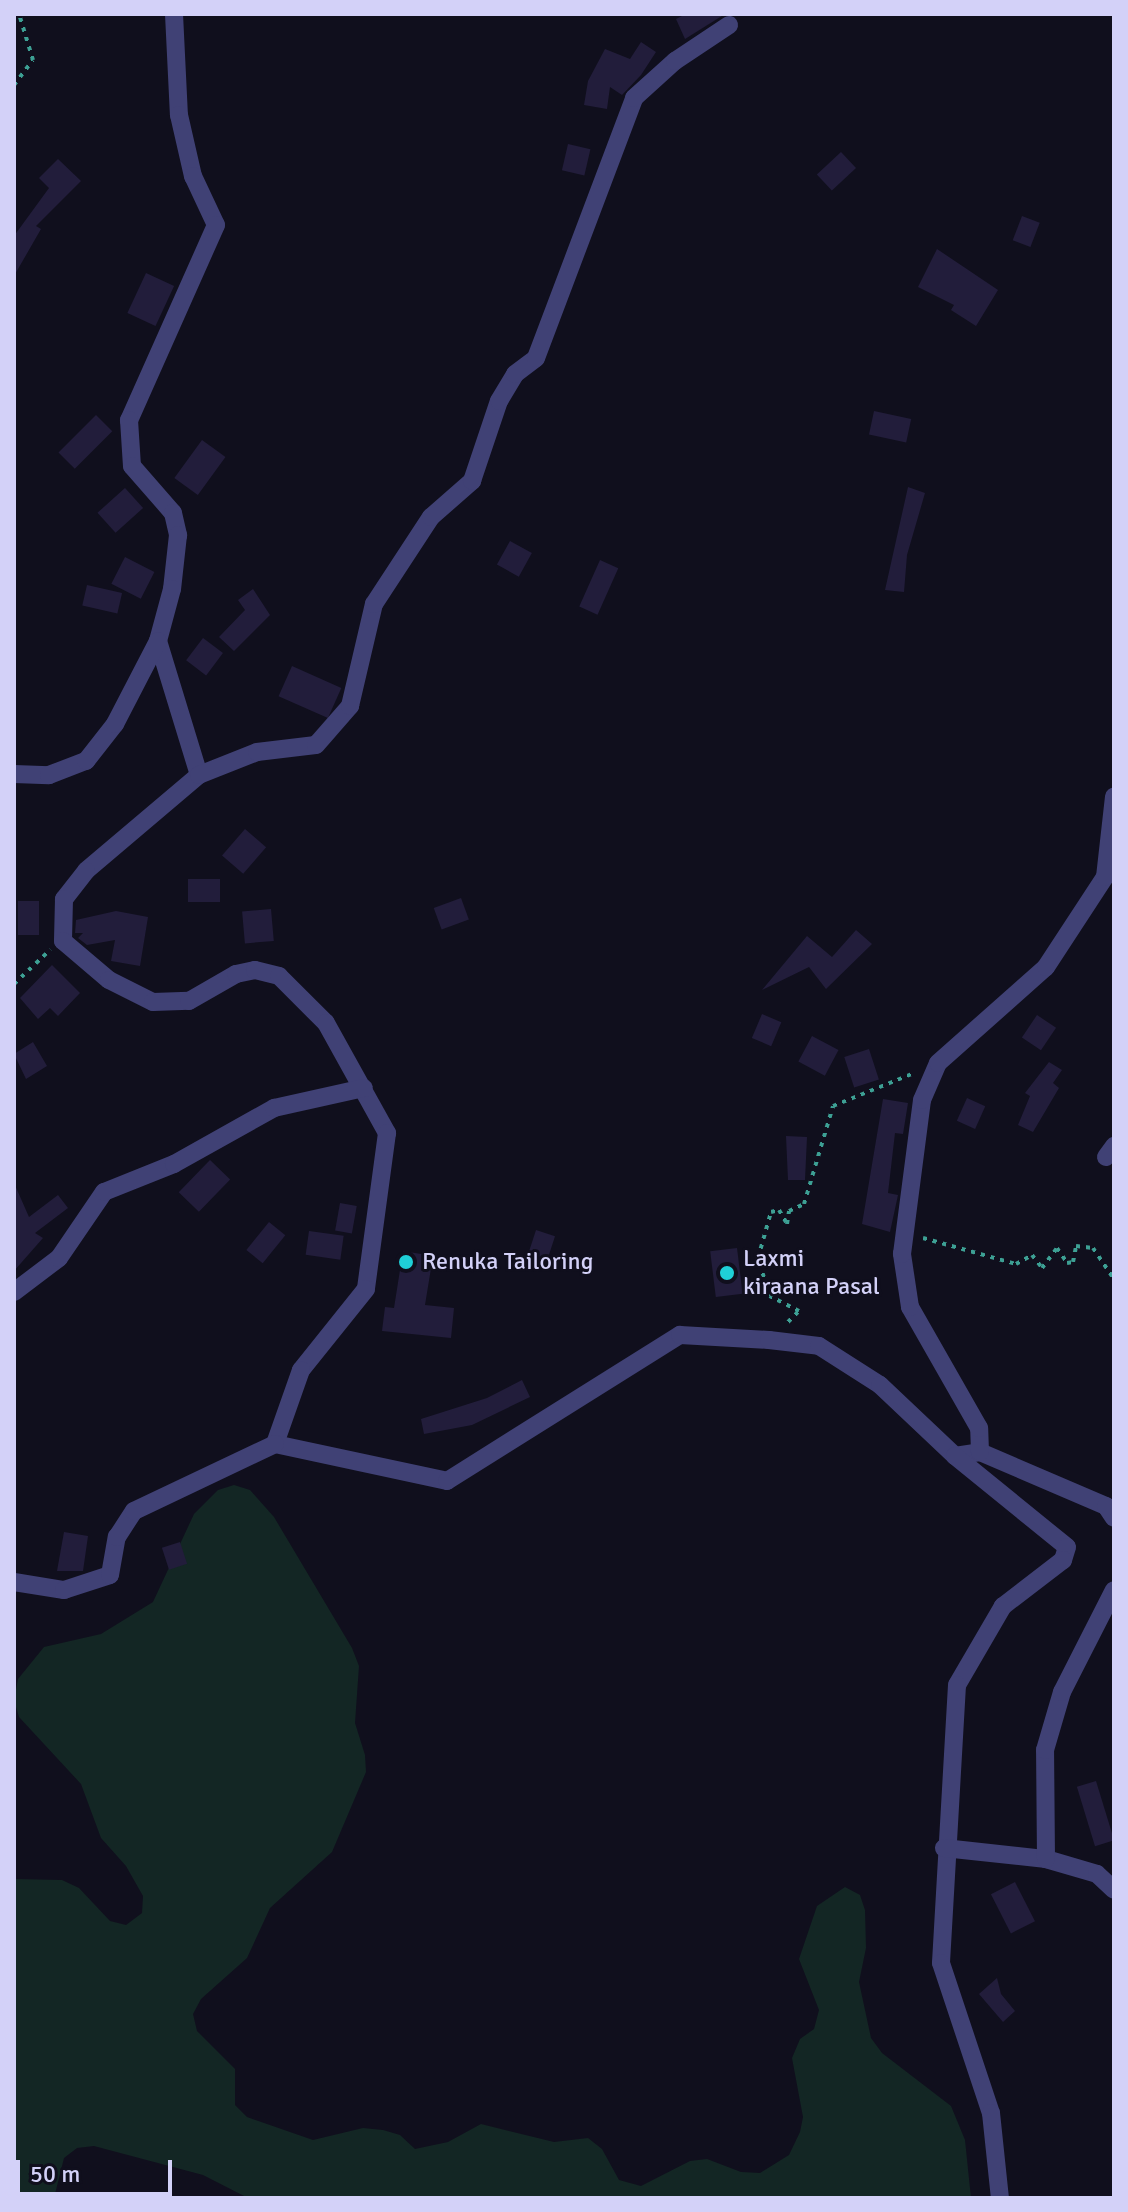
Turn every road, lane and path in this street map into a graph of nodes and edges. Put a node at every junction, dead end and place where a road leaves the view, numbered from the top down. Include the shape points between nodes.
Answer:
1 (19, 14) edge
2 (174, 14) edge
3 (729, 25) dead end
4 (14, 85) edge
5 (158, 641) junction
6 (14, 774) edge
7 (199, 775) junction
8 (1114, 797) edge
9 (63, 941) junction
10 (14, 984) edge
11 (938, 1063) junction
12 (364, 1088) junction
13 (905, 1235) junction
14 (1114, 1279) edge
15 (14, 1292) edge
16 (769, 1340) junction
17 (275, 1444) junction
18 (980, 1452) junction
19 (955, 1456) junction
20 (1114, 1518) edge
21 (14, 1582) edge
22 (1114, 1590) edge
23 (944, 1848) junction
24 (1046, 1859) junction
25 (1114, 1890) edge
26 (1000, 2198) edge

1 - 4 path via 33,60
2 - 5 street via 179,115 193,176 216,225 129,420 132,466 173,513 178,535 172,589
3 - 7 street via 675,61 634,98 536,358 515,374 499,401 472,481 431,517 374,604 350,706 316,745 257,752
5 - 6 street via 115,724 86,761 49,775
5 - 7 street
7 - 9 street via 86,871 64,899
8 - 11 street via 1105,877 1046,967
9 - 10 path
9 - 12 street via 109,980 153,1002 189,1001 236,974 255,970 279,976 319,1014
11 - 13 street via 922,1100
11 - 16 path via 833,1106 804,1204 789,1211 787,1224 774,1208 758,1258 770,1296 799,1311
12 - 15 street via 274,1108 174,1164 104,1192 59,1258
12 - 17 street via 387,1133 366,1289 301,1370
13 - 14 path via 953,1243 1016,1264 1032,1255 1042,1268 1057,1248 1067,1263 1073,1262 1076,1246 1093,1248
13 - 18 street via 910,1307 979,1428
16 - 17 street via 680,1335 447,1481
16 - 19 street via 819,1346 880,1385
17 - 21 street via 134,1511 117,1537 110,1575 64,1590
18 - 19 street
18 - 20 street via 1106,1506
19 - 23 street via 1067,1547 1063,1560 1003,1606 957,1685
22 - 24 street via 1062,1692 1045,1750
23 - 24 street
23 - 26 street via 941,1963 991,2113
24 - 25 street via 1097,1874

